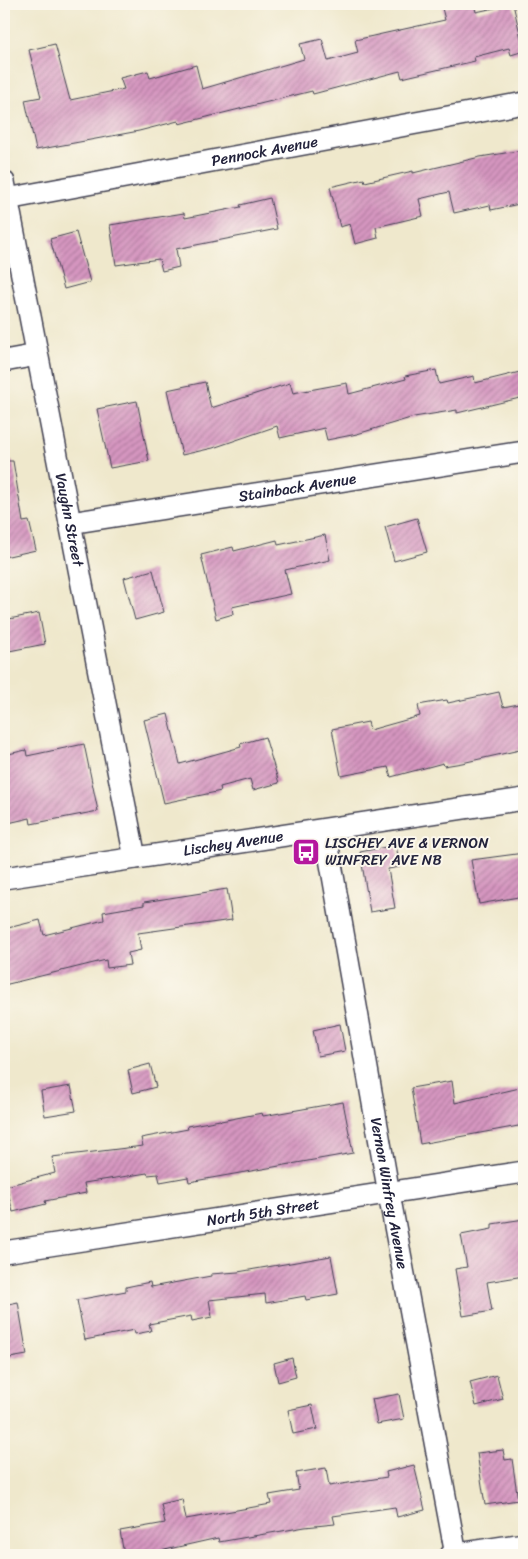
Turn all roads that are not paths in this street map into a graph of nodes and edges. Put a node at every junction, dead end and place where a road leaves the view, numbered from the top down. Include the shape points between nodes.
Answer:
1 (524, 103) edge
2 (5, 190) edge
3 (37, 355) junction
4 (4, 361) edge
5 (524, 452) edge
6 (70, 523) junction
7 (524, 799) edge
8 (325, 830) junction
9 (135, 858) junction
10 (4, 878) edge
11 (524, 1172) edge
12 (389, 1194) junction
13 (4, 1252) edge
14 (524, 1544) edge
15 (451, 1555) edge
16 (456, 1555) edge

1 - 2 street, Pennock Avenue
2 - 3 street, Vaughn Street
3 - 4 street
3 - 6 street, Vaughn Street
5 - 6 street, Stainback Avenue
6 - 9 street, Vaughn Street
7 - 8 street, Lischey Avenue
8 - 9 street, Lischey Avenue
8 - 12 street, Vernon Winfrey Avenue
9 - 10 street, Lischey Avenue
11 - 12 street, North 5th Street
12 - 13 street, North 5th Street
12 - 16 street, Vernon Winfrey Avenue
14 - 16 street
15 - 16 street

